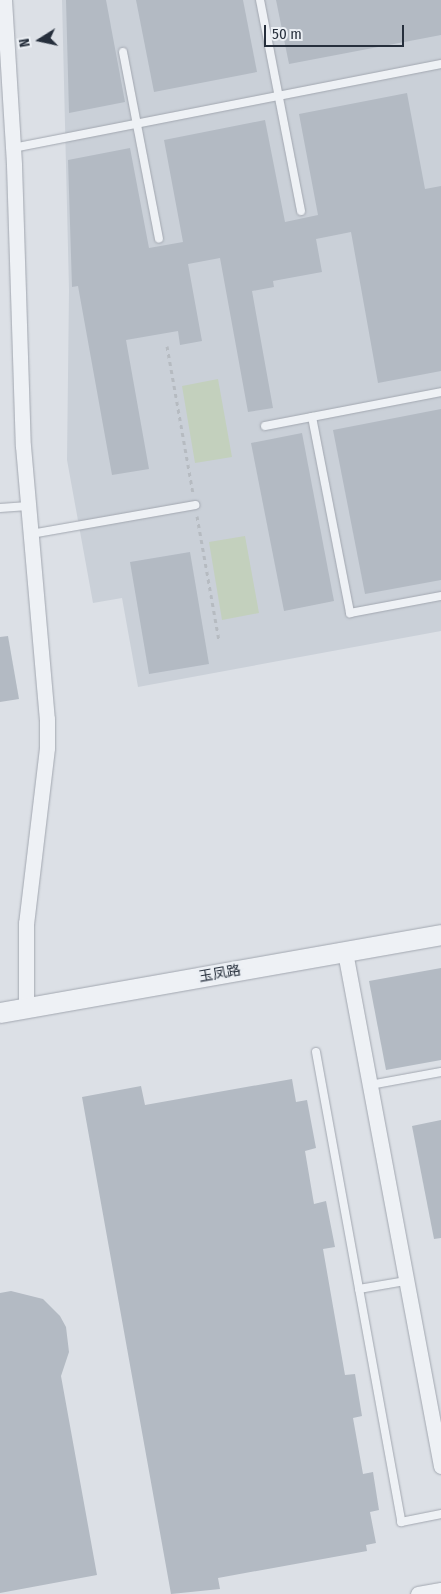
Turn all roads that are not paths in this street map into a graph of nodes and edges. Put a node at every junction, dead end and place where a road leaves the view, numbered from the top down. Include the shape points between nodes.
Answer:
1 (4, 0) edge
2 (260, 0) edge
3 (123, 52) dead end
4 (441, 64) edge
5 (278, 96) junction
6 (137, 123) junction
7 (13, 148) junction
8 (7, 166) edge
9 (301, 211) dead end
10 (159, 239) dead end
11 (441, 392) edge
12 (312, 417) junction
13 (265, 426) dead end
14 (195, 505) dead end
15 (28, 506) junction
16 (0, 508) edge
17 (31, 534) junction
18 (441, 596) edge
19 (441, 936) edge
20 (345, 952) junction
21 (26, 1009) junction
22 (0, 1014) edge
23 (316, 1052) dead end
24 (441, 1072) edge
25 (370, 1085) junction
26 (406, 1280) junction
27 (359, 1289) junction
28 (441, 1466) edge
29 (441, 1514) edge
30 (441, 1590) edge
31 (418, 1594) edge

1 - 7 street
2 - 5 lane
3 - 6 lane
4 - 5 lane
5 - 6 lane
5 - 9 lane
6 - 7 lane
6 - 10 lane
7 - 8 street
8 - 15 street
11 - 12 lane
12 - 13 lane
12 - 18 lane via 350,613
14 - 17 lane
15 - 16 lane
15 - 17 street
17 - 21 street via 47,748 26,923
19 - 20 street, 玉凤路
20 - 21 street, 玉凤路
20 - 25 street
21 - 22 street, 玉凤路
23 - 27 lane
24 - 25 lane
25 - 26 street
26 - 27 lane
26 - 28 street
27 - 29 lane via 401,1522
30 - 31 street

